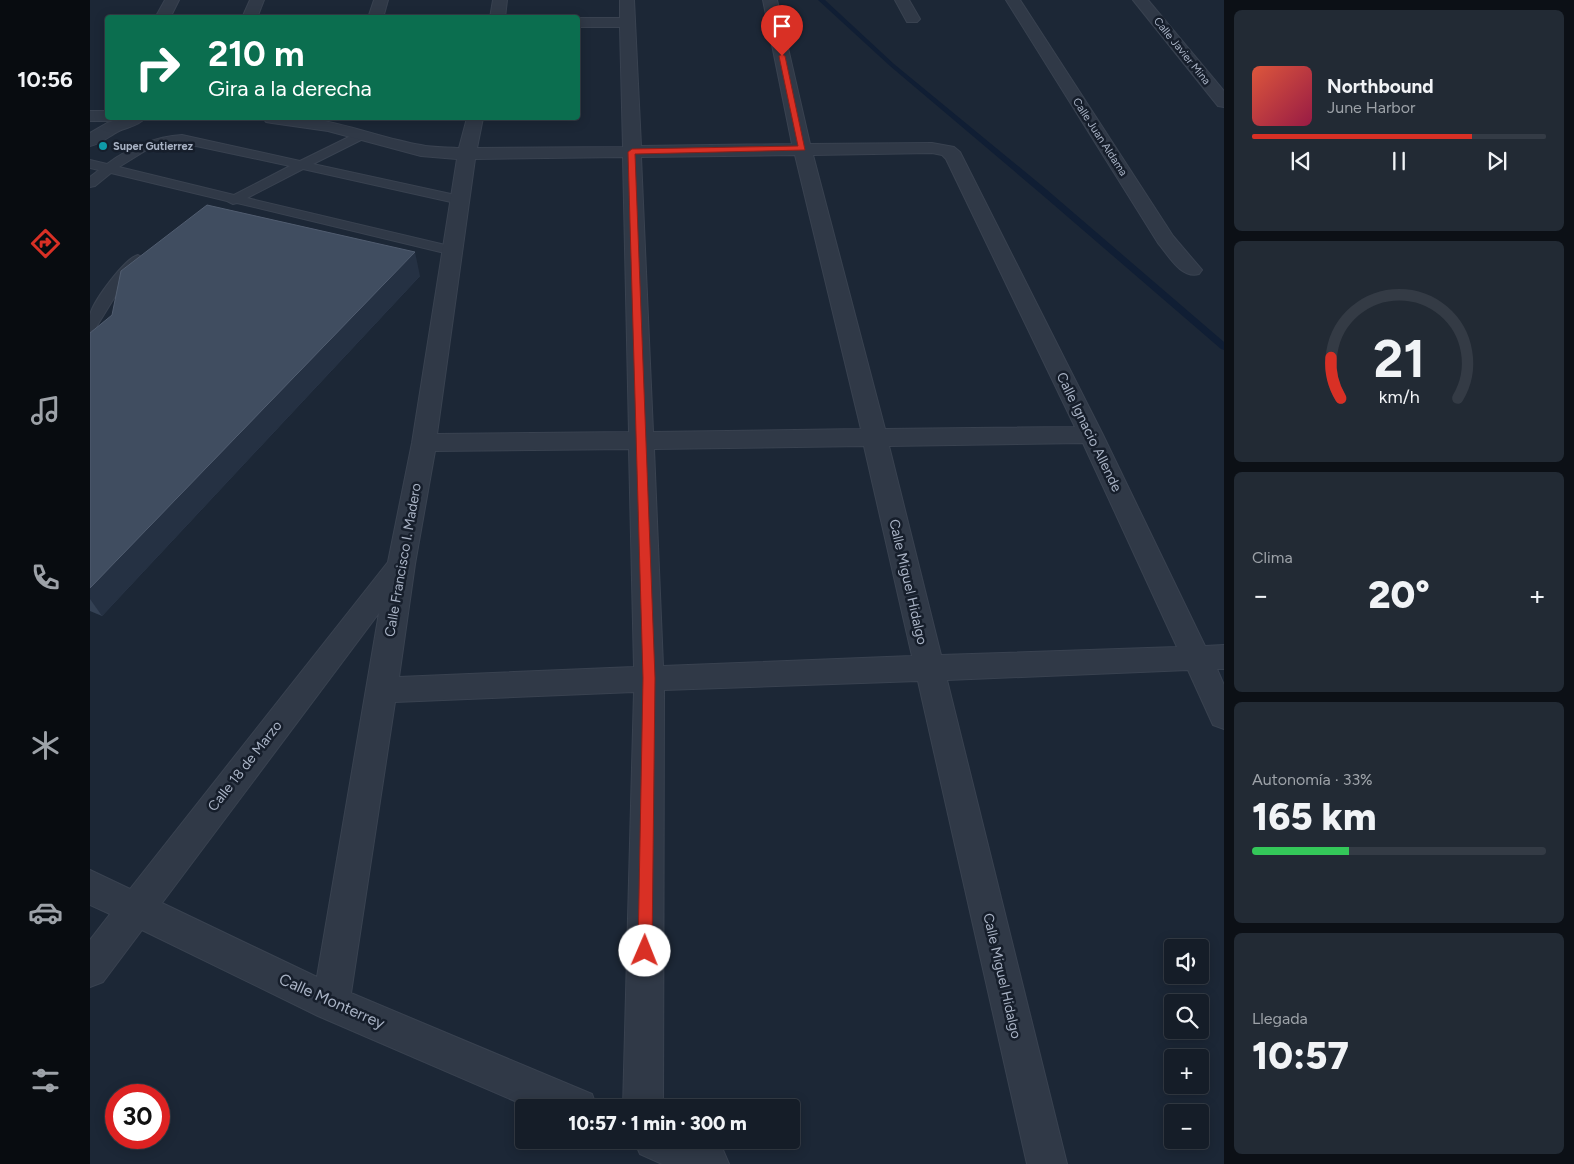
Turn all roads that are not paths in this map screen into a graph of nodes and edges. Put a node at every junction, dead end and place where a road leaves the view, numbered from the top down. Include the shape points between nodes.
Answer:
1 (172, 0) edge
2 (257, 0) edge
3 (381, 0) edge
4 (500, 0) edge
5 (770, 0) edge
6 (902, 0) edge
7 (1013, 0) edge
8 (1140, 0) edge
9 (627, 11) edge
10 (164, 15) edge
11 (250, 15) edge
12 (376, 15) edge
13 (498, 15) edge
14 (912, 19) dead end
15 (580, 23) edge
16 (1224, 102) edge
17 (131, 120) edge
18 (302, 120) edge
19 (475, 120) edge
20 (331, 122) edge
21 (361, 135) junction
22 (90, 141) edge
23 (802, 148) junction
24 (632, 152) junction
25 (467, 154) junction
26 (90, 164) edge
27 (302, 164) junction
28 (109, 169) junction
29 (90, 183) edge
30 (236, 198) junction
31 (460, 200) junction
32 (213, 210) edge
33 (149, 250) edge
34 (453, 251) junction
35 (1192, 270) dead end
36 (90, 326) edge
37 (1091, 435) junction
38 (875, 439) junction
39 (641, 441) junction
40 (424, 443) junction
41 (401, 564) junction
42 (1211, 658) edge
43 (928, 670) junction
44 (649, 678) junction
45 (382, 690) junction
46 (1224, 716) edge
47 (90, 887) edge
48 (136, 908) junction
49 (90, 969) edge
50 (331, 1003) junction
51 (557, 1099) edge
52 (643, 1099) edge
53 (675, 1149) edge
54 (709, 1164) edge
55 (1047, 1164) edge

1 - 10 street
2 - 11 street
3 - 12 street
4 - 13 street
5 - 23 street, Calle Miguel Hidalgo
6 - 14 street
7 - 35 street, Calle Juan Aldama via 1166,239
8 - 16 street, Calle Javier Mina
9 - 15 street
9 - 24 street
17 - 22 street
18 - 20 street
19 - 25 street, Calle Francisco I. Madero
20 - 21 street
21 - 25 street via 421,151
21 - 27 lane
23 - 24 street
23 - 37 street, Calle Ignacio Allende via 932,148 948,151 954,156
23 - 38 street, Calle Miguel Hidalgo
24 - 25 street
24 - 39 street
25 - 31 street, Calle Francisco I. Madero
26 - 28 lane
27 - 28 lane via 167,138 141,147
27 - 30 lane
27 - 31 lane
28 - 29 lane
28 - 30 lane
30 - 32 lane
30 - 34 lane
31 - 34 street, Calle Francisco I. Madero
33 - 36 lane via 121,275
34 - 40 street, Calle Francisco I. Madero
37 - 38 street
37 - 42 street, Calle Ignacio Allende
38 - 39 street
38 - 43 street, Calle Miguel Hidalgo
39 - 40 street
39 - 44 street
40 - 41 street, Calle Francisco I. Madero
41 - 45 street, Calle Francisco I. Madero
41 - 48 street, Calle 18 de Marzo
42 - 43 street
42 - 46 street, Calle Ignacio Allende
43 - 44 street
43 - 55 street, Calle Miguel Hidalgo
44 - 45 street
44 - 52 street
45 - 50 street, Calle Francisco I. Madero
47 - 48 street, Calle Monterrey
48 - 49 street, Calle 18 de Marzo
48 - 50 street, Calle Monterrey
50 - 51 street, Calle Monterrey
53 - 54 street

